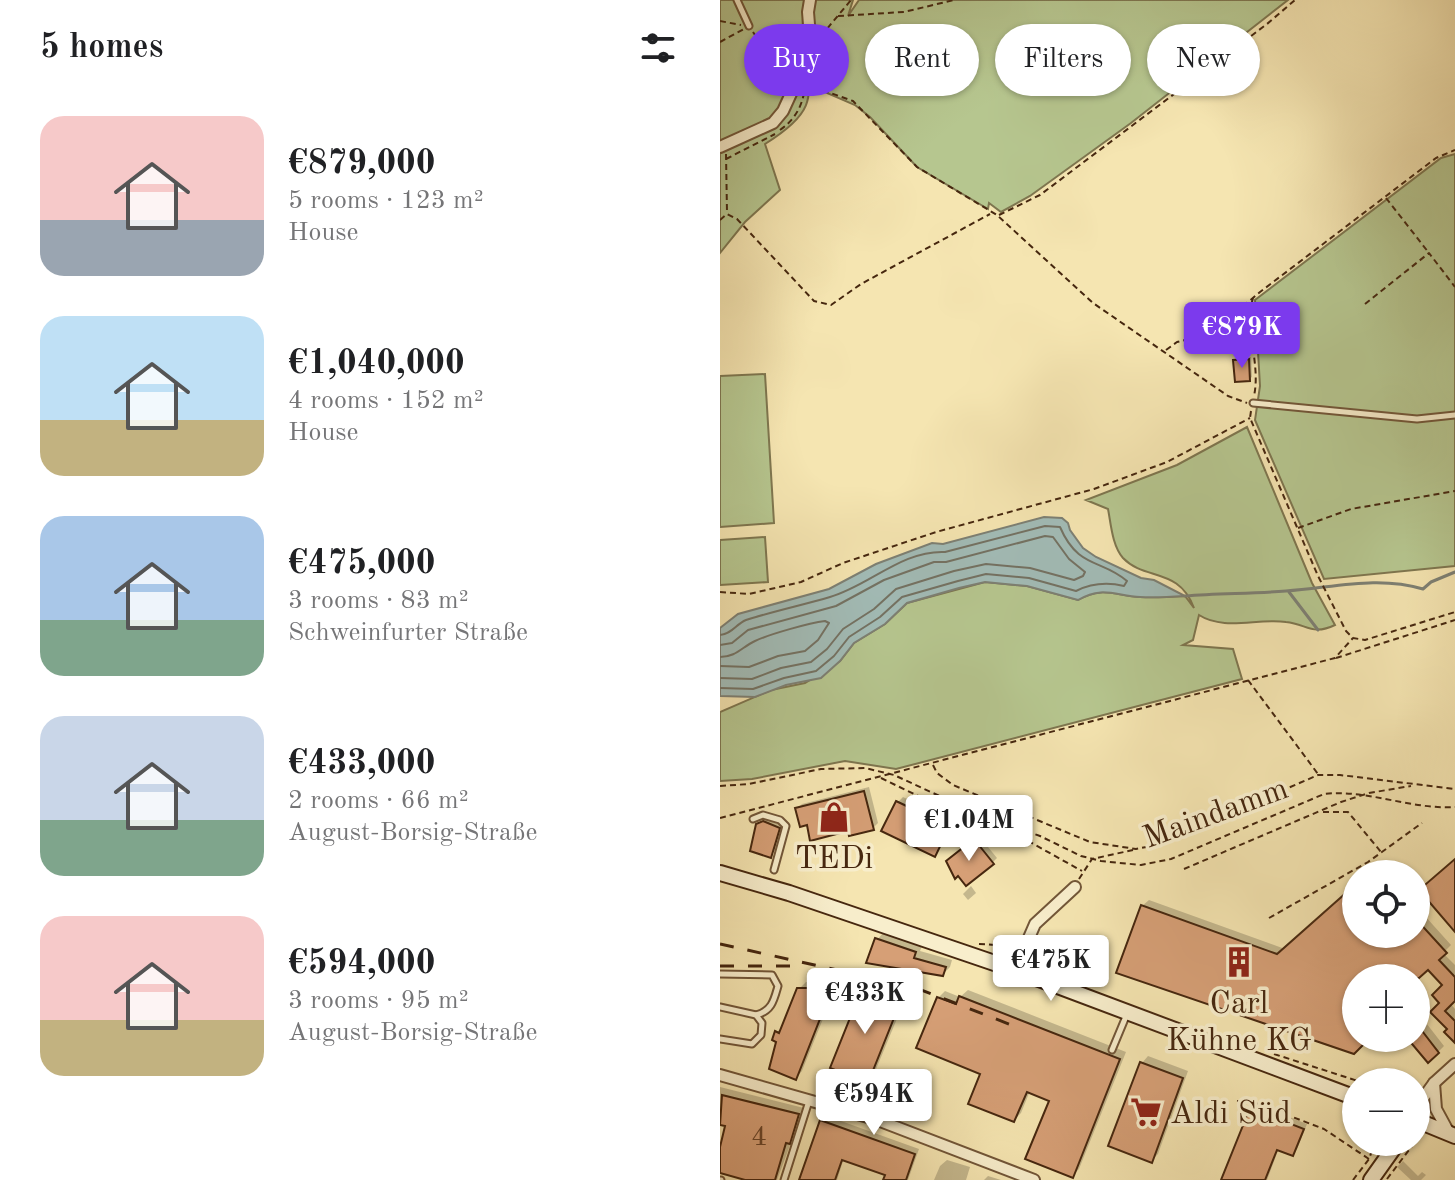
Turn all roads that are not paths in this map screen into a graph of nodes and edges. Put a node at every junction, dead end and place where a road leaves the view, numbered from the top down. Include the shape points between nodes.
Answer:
1 (737, 0) edge
2 (810, 0) edge
3 (748, 24) edge
4 (722, 146) edge
5 (1253, 403) road end
6 (1455, 415) edge
7 (753, 819) dead end
8 (774, 870) dead end
9 (720, 873) edge
10 (1075, 887) road end
11 (1015, 970) junction
12 (720, 974) edge
13 (720, 1007) edge
14 (1127, 1013) junction
15 (756, 1015) junction
16 (720, 1039) edge
17 (1112, 1050) dead end
18 (1455, 1064) edge
19 (720, 1077) edge
20 (1434, 1083) junction
21 (1430, 1089) edge
22 (1342, 1093) edge
23 (809, 1100) junction
24 (1430, 1126) edge
25 (1452, 1135) edge
26 (784, 1180) edge
27 (1034, 1180) edge

1 - 3 lane
2 - 4 street via 809,57 790,98 773,123
5 - 6 lane via 1417,419
7 - 8 lane via 763,815 786,826
9 - 11 main road
10 - 11 street via 1035,924
11 - 14 main road
12 - 15 lane via 772,975 778,986 773,1004
13 - 15 lane
14 - 17 lane
14 - 22 main road
15 - 16 lane via 761,1035 752,1044
18 - 20 street
19 - 23 street
20 - 21 street
20 - 25 street via 1436,1109
23 - 26 lane
23 - 27 street via 875,1119
24 - 25 main road

